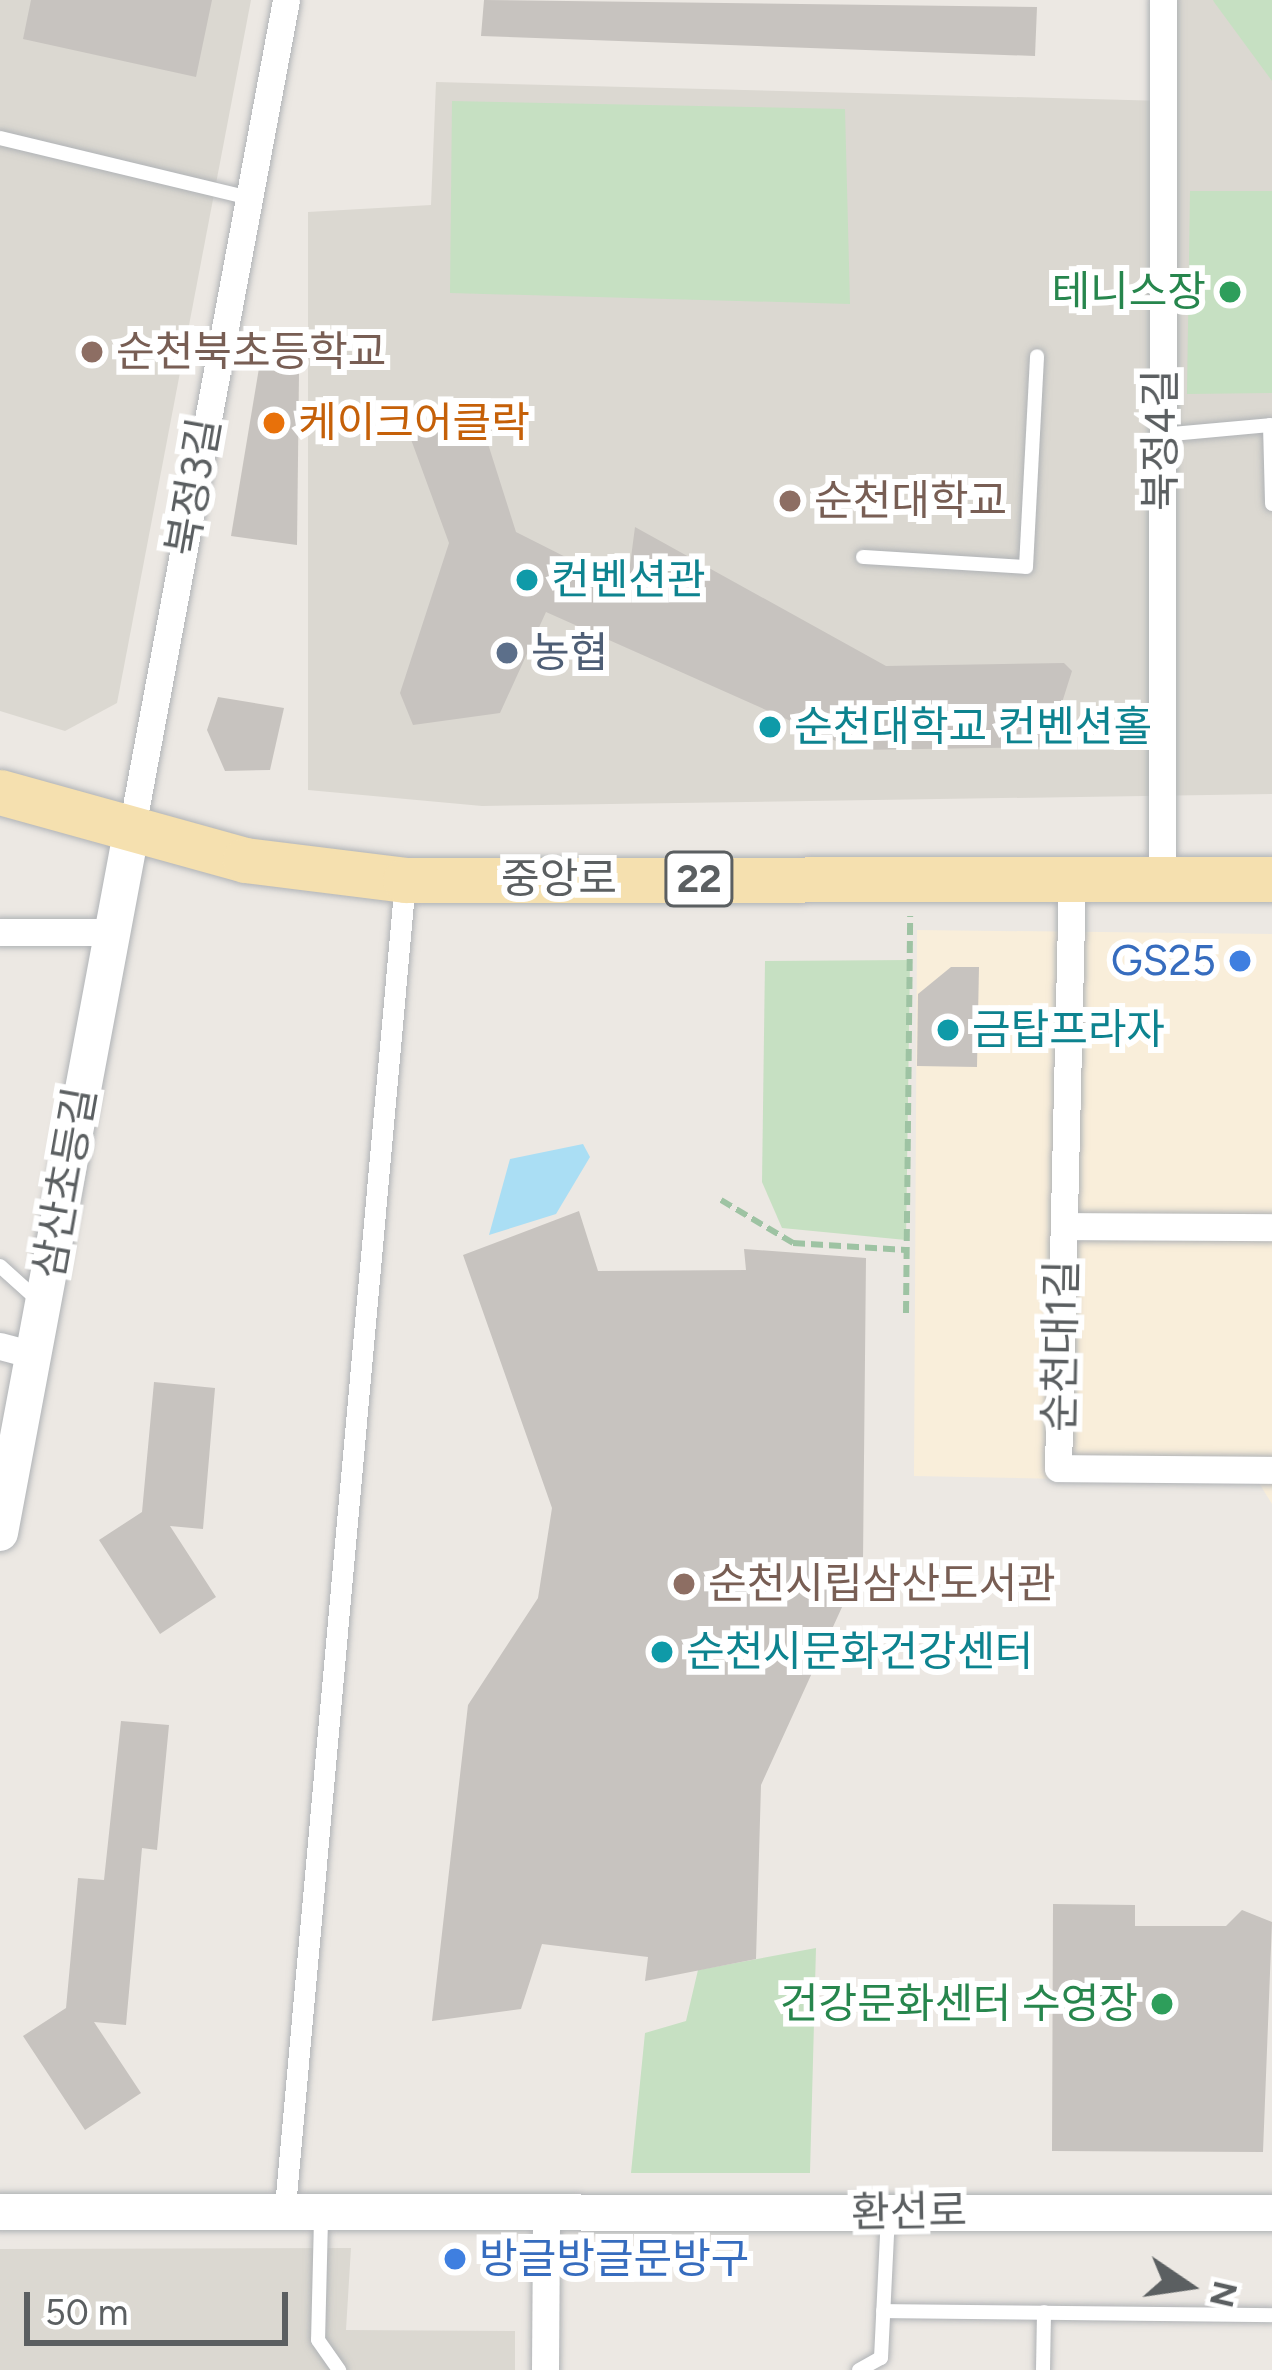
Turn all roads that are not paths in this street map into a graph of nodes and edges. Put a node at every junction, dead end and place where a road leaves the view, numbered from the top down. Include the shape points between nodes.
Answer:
1 (286, 0) edge
2 (1163, 0) edge
3 (0, 138) edge
4 (246, 197) junction
5 (1037, 356) dead end
6 (1161, 435) junction
7 (1272, 504) edge
8 (862, 557) dead end
9 (0, 792) edge
10 (131, 833) junction
11 (1072, 878) junction
12 (1272, 879) edge
13 (405, 880) junction
14 (1162, 880) junction
15 (0, 932) edge
16 (108, 932) junction
17 (1064, 1226) junction
18 (1272, 1227) edge
19 (0, 1265) edge
20 (44, 1306) junction
21 (17, 1350) edge
22 (1272, 1470) edge
23 (0, 1533) edge
24 (0, 2212) edge
25 (889, 2212) junction
26 (1272, 2213) edge
27 (284, 2218) junction
28 (546, 2218) junction
29 (321, 2219) junction
30 (883, 2311) junction
31 (1044, 2312) junction
32 (1272, 2315) edge
33 (339, 2370) edge
34 (545, 2370) edge
35 (859, 2370) edge
36 (1043, 2370) edge

1 - 4 street, 북정3길
2 - 6 street, 북정4길
3 - 4 lane
4 - 10 street, 북정3길
5 - 8 lane via 1026,567
6 - 7 lane via 1270,424
6 - 14 street, 북정4길
9 - 10 main road, 중앙로 / 22
10 - 13 main road, 중앙로 / 22
10 - 16 street, 삼산초등길
11 - 13 main road, 중앙로 / 22
11 - 14 main road, 중앙로 / 22
11 - 17 street, 순천대1길
12 - 14 main road, 중앙로 / 22
13 - 27 street
15 - 16 street
16 - 20 street, 삼산초등길
17 - 18 street, 순천대1길
17 - 22 street, 순천대1길 via 1058,1468
19 - 20 lane
20 - 21 street, 삼산초등길
21 - 23 street, 삼산초등길
24 - 27 street, 환선로
25 - 26 street, 환선로
25 - 28 street, 환선로
25 - 30 lane
27 - 29 street, 환선로
28 - 29 street, 환선로
28 - 34 street
29 - 33 lane via 318,2341
30 - 31 lane
30 - 35 lane via 880,2358
31 - 32 lane
31 - 36 lane

